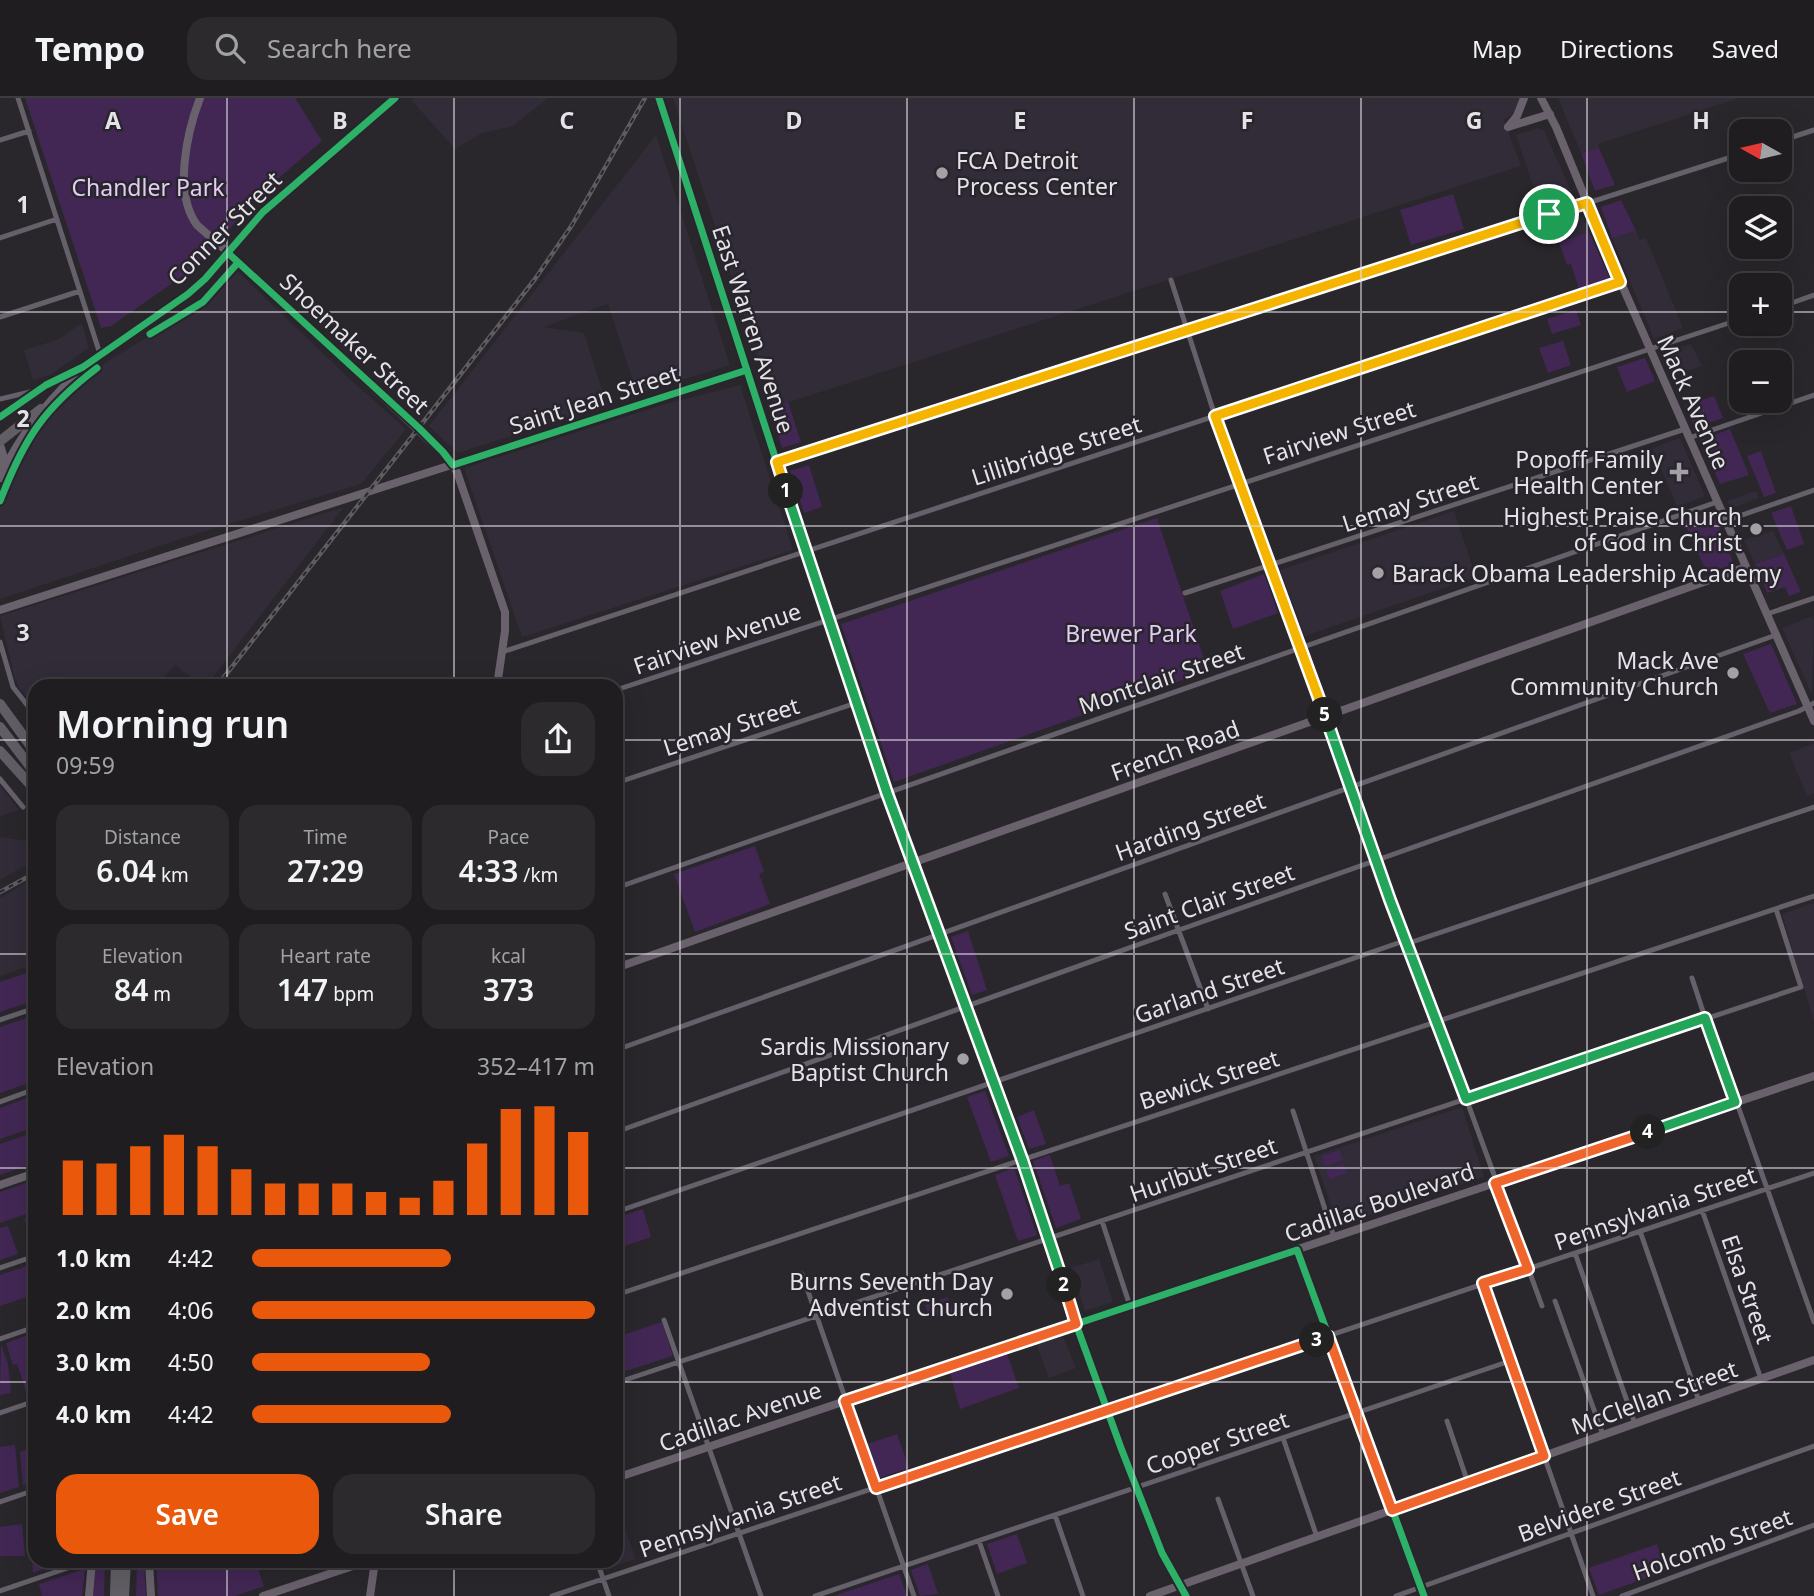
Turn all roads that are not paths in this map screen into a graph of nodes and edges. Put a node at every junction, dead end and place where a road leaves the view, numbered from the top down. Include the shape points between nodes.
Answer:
1 (18, 98) edge
2 (200, 98) edge
3 (395, 98) edge
4 (659, 98) edge
5 (1524, 98) edge
6 (1541, 98) edge
7 (1550, 114) junction
8 (1814, 130) edge
9 (29, 131) junction
10 (1792, 137) edge
11 (0, 140) edge
12 (1729, 158) edge
13 (1587, 203) junction
14 (57, 219) junction
15 (0, 238) edge
16 (228, 253) junction
17 (1171, 280) dead end
18 (1620, 282) junction
19 (80, 291) junction
20 (1814, 295) edge
21 (1792, 303) edge
22 (0, 317) edge
23 (1729, 323) edge
24 (1186, 331) junction
25 (1649, 349) junction
26 (100, 354) junction
27 (83, 366) junction
28 (747, 370) junction
29 (46, 385) junction
30 (1814, 395) edge
31 (0, 399) edge
32 (41, 409) junction
33 (1215, 416) junction
34 (0, 417) edge
35 (1687, 434) junction
36 (0, 443) edge
37 (777, 462) junction
38 (453, 465) junction
39 (0, 477) edge
40 (1240, 483) junction
41 (1814, 490) edge
42 (1717, 502) junction
43 (1725, 521) junction
44 (805, 551) junction
45 (1270, 566) junction
46 (1746, 567) junction
47 (1185, 593) dead end
48 (1814, 598) edge
49 (0, 610) edge
50 (1767, 614) junction
51 (828, 618) junction
52 (1776, 635) junction
53 (0, 642) edge
54 (1300, 648) junction
55 (502, 652) junction
56 (498, 679) edge
57 (623, 688) edge
58 (856, 703) junction
59 (0, 704) edge
60 (1811, 705) edge
61 (28, 706) edge
62 (1326, 717) junction
63 (1814, 721) edge
64 (0, 727) edge
65 (28, 742) edge
66 (0, 751) edge
67 (28, 764) edge
68 (0, 779) edge
69 (623, 781) edge
70 (28, 782) edge
71 (1351, 787) junction
72 (887, 793) junction
73 (23, 807) dead end
74 (1814, 807) edge
75 (1376, 860) junction
76 (913, 864) junction
77 (623, 886) edge
78 (1165, 894) dead end
79 (1814, 897) edge
80 (1776, 909) junction
81 (1179, 930) junction
82 (939, 935) junction
83 (1407, 943) junction
84 (623, 966) edge
85 (1692, 978) dead end
86 (965, 1006) junction
87 (1208, 1009) junction
88 (28, 1010) edge
89 (1705, 1018) junction
90 (0, 1020) edge
91 (1438, 1022) junction
92 (623, 1048) edge
93 (1814, 1076) edge
94 (993, 1083) junction
95 (28, 1092) edge
96 (1466, 1099) junction
97 (0, 1102) edge
98 (1735, 1102) junction
99 (1293, 1111) dead end
100 (623, 1129) edge
101 (1306, 1153) junction
102 (1022, 1159) junction
103 (1814, 1173) edge
104 (28, 1175) edge
105 (1495, 1183) junction
106 (0, 1185) edge
107 (1768, 1188) junction
108 (1702, 1210) junction
109 (623, 1211) edge
110 (1102, 1221) junction
111 (1640, 1231) junction
112 (1334, 1237) junction
113 (1049, 1239) junction
114 (1297, 1250) junction
115 (1576, 1253) junction
116 (28, 1258) edge
117 (0, 1268) edge
118 (1528, 1269) junction
119 (802, 1274) dead end
120 (1483, 1283) junction
121 (623, 1293) edge
122 (1555, 1301) dead end
123 (1130, 1306) junction
124 (1542, 1306) dead end
125 (817, 1317) junction
126 (664, 1320) dead end
127 (1814, 1322) edge
128 (1076, 1324) junction
129 (28, 1329) edge
130 (1328, 1336) junction
131 (0, 1339) edge
132 (1510, 1360) junction
133 (1814, 1362) edge
134 (678, 1363) junction
135 (1761, 1379) junction
136 (623, 1382) edge
137 (845, 1401) junction
138 (1699, 1401) junction
139 (28, 1403) edge
140 (1107, 1410) junction
141 (0, 1413) edge
142 (1357, 1413) junction
143 (1447, 1420) dead end
144 (1635, 1424) junction
145 (1603, 1435) junction
146 (1283, 1438) junction
147 (1814, 1446) edge
148 (708, 1447) junction
149 (1544, 1456) junction
150 (623, 1476) edge
151 (1468, 1483) junction
152 (876, 1488) junction
153 (1136, 1488) junction
154 (28, 1492) edge
155 (1218, 1499) dead end
156 (0, 1502) edge
157 (1392, 1510) junction
158 (1055, 1515) junction
159 (1814, 1525) edge
160 (739, 1533) junction
161 (1571, 1534) junction
162 (1317, 1537) junction
163 (979, 1541) junction
164 (1242, 1563) junction
165 (903, 1566) junction
166 (69, 1568) edge
167 (90, 1568) edge
168 (116, 1568) edge
169 (126, 1568) edge
170 (149, 1568) edge
171 (347, 1568) edge
172 (374, 1568) edge
173 (599, 1568) edge
174 (603, 1579) junction
175 (1180, 1586) junction
176 (1646, 1587) junction
177 (0, 1591) edge
178 (1422, 1592) edge
179 (89, 1596) edge
180 (114, 1596) edge
181 (124, 1596) edge
182 (151, 1596) edge
183 (263, 1596) edge
184 (370, 1596) edge
185 (552, 1596) edge
186 (609, 1596) edge
187 (761, 1596) edge
188 (816, 1596) edge
189 (914, 1596) edge
190 (999, 1596) edge
191 (1083, 1596) edge
192 (1150, 1596) edge
193 (1186, 1596) edge
194 (1253, 1596) edge
195 (1396, 1596) edge
196 (1593, 1596) edge
197 (1622, 1596) edge
198 (1649, 1596) edge

1 - 9 street
2 - 16 main road, Shoemaker Street via 186,150 188,210 197,225
3 - 16 main road, Conner Street via 263,212
4 - 28 main road, East Warren Avenue
5 - 7 main road via 1508,127
6 - 7 main road, Mack Avenue
7 - 13 main road, Mack Avenue
8 - 10 street
9 - 11 street
9 - 14 street
12 - 13 street
13 - 18 main road, Mack Avenue
13 - 24 street
14 - 15 street
14 - 19 street
16 - 26 main road, Conner Street via 188,294
16 - 38 main road, Shoemaker Street via 419,428
17 - 24 street
18 - 25 main road, Mack Avenue
18 - 33 street, Lillibridge Street
19 - 22 street
19 - 26 street
20 - 21 street
23 - 25 street, Fairview Street
24 - 33 street
24 - 37 street
25 - 35 main road, Mack Avenue
25 - 40 street, Fairview Street
26 - 27 main road, Conner Street
27 - 29 main road, Conner Street
27 - 32 main road
28 - 37 main road, East Warren Avenue
28 - 38 main road, Saint Jean Street
29 - 31 street
29 - 34 main road, Conner Street
30 - 35 street, Lemay Street
32 - 36 highway
32 - 39 main road
33 - 40 street
33 - 44 street, Lillibridge Street
35 - 42 main road, Mack Avenue
35 - 45 street, Lemay Street
36 - 39 main road via 4,458
37 - 44 main road, East Warren Avenue
38 - 49 main road, Saint Jean Street
38 - 55 main road, Shoemaker Street via 505,612
40 - 45 street
40 - 51 street, Fairview Street
41 - 43 street
42 - 43 main road, Mack Avenue
42 - 54 street, Montclair Street
43 - 46 main road, Mack Avenue
44 - 51 main road, East Warren Avenue
44 - 55 street, Lillibridge Street
45 - 47 street, Lemay Street
45 - 54 street
46 - 50 main road, Mack Avenue
46 - 62 main road, French Road
48 - 50 street
50 - 52 main road, Mack Avenue
51 - 57 street, Fairview Avenue
51 - 58 main road, East Warren Avenue
52 - 60 main road, Mack Avenue
52 - 71 street, Harding Street
53 - 61 street via 13,687
54 - 62 street
54 - 72 street, Montclair Street
55 - 56 main road, Shoemaker Street
58 - 69 street, Lemay Street
58 - 72 main road, East Warren Avenue
59 - 65 highway
60 - 63 main road, Mack Avenue
60 - 75 street, Saint Clair Street
62 - 71 street
62 - 76 main road, French Road
64 - 67 highway
66 - 70 highway
68 - 73 street
71 - 75 street
71 - 82 street, Harding Street
72 - 76 main road, East Warren Avenue
72 - 77 street, Montclair Street
74 - 83 street, Garland Street
75 - 81 street, Saint Clair Street
75 - 83 street
76 - 82 main road, East Warren Avenue
76 - 84 main road, French Road
78 - 81 street
79 - 80 street, Bewick Street
80 - 89 street, Hurlbut Street via 1801,987
80 - 91 street, Bewick Street
81 - 86 street, Saint Clair Street
81 - 87 street
82 - 86 main road, East Warren Avenue
82 - 92 street, Harding Street
83 - 87 street, Garland Street
83 - 91 street
85 - 89 street
86 - 94 main road, East Warren Avenue
86 - 100 street, Saint Clair Street
87 - 94 street, Garland Street
88 - 90 street
89 - 96 street, Hurlbut Street
89 - 98 street
91 - 96 street
91 - 102 street, Bewick Street
93 - 98 main road, Cadillac Boulevard
94 - 102 main road, East Warren Avenue
94 - 109 street, Garland Street
95 - 97 street
96 - 101 street, Hurlbut Street
96 - 105 street
98 - 105 main road, Cadillac Boulevard
98 - 107 street
99 - 101 street
101 - 110 street, Hurlbut Street
101 - 112 street
102 - 113 main road, East Warren Avenue
102 - 121 street, Bewick Street
103 - 107 street, Pennsylvania Street
104 - 106 main road
105 - 112 main road, Cadillac Boulevard
105 - 118 street
107 - 108 street, Pennsylvania Street
107 - 127 street
108 - 111 street, Pennsylvania Street
108 - 135 street, Elsa Street
110 - 113 street, Hurlbut Street
110 - 123 street
111 - 115 street, Pennsylvania Street
111 - 138 street
112 - 114 main road, Cadillac Boulevard
113 - 125 street, Hurlbut Street
113 - 128 main road, East Warren Avenue
114 - 123 main road, Cadillac Boulevard
114 - 130 main road
115 - 118 street, Pennsylvania Street
115 - 144 street
116 - 117 street
118 - 120 street, Pennsylvania Street
118 - 124 street
119 - 125 street
120 - 130 street, Pennsylvania Street
120 - 132 street
122 - 145 street
123 - 128 main road, Cadillac Boulevard
125 - 134 street, Hurlbut Street
125 - 137 street
126 - 134 street
128 - 137 main road, Cadillac Avenue
128 - 140 main road, East Warren Avenue
129 - 131 street
130 - 140 street, Pennsylvania Street
130 - 142 main road
132 - 142 street, Cooper Street
132 - 149 street
133 - 135 main road, McClellan Street
134 - 136 street, Hurlbut Street
134 - 148 street
135 - 138 main road, McClellan Street
137 - 148 main road, Cadillac Avenue
137 - 152 street
138 - 144 main road, McClellan Street
139 - 141 street
140 - 152 street, Pennsylvania Street
140 - 153 main road, East Warren Avenue
142 - 146 street, Cooper Street
142 - 157 main road
143 - 151 street
144 - 145 main road, McClellan Street
145 - 149 main road, McClellan Street
146 - 153 street, Cooper Street
146 - 162 street
147 - 161 street, Belvidere Street
148 - 150 main road, Cadillac Avenue
148 - 160 street
149 - 151 main road, McClellan Street
149 - 161 street
151 - 157 main road, McClellan Street
152 - 160 street, Pennsylvania Street
152 - 165 street
153 - 158 street, Cooper Street
153 - 175 main road, East Warren Avenue
154 - 156 street
155 - 164 street
157 - 162 main road, McClellan Street
157 - 178 main road
158 - 163 street, Cooper Street
158 - 191 street
159 - 176 street, Holcomb Street
160 - 174 street, Pennsylvania Street
160 - 187 street
161 - 178 street, Belvidere Street
161 - 196 street
162 - 164 main road, McClellan Street
163 - 165 street, Cooper Street
163 - 190 street
164 - 175 main road, McClellan Street
164 - 194 street
165 - 188 street, Cooper Street
165 - 189 street
166 - 177 street
167 - 179 main road
168 - 180 highway
169 - 181 highway
170 - 182 main road
171 - 183 main road
172 - 184 main road
173 - 174 street
174 - 185 street, Pennsylvania Street
174 - 186 street
175 - 192 main road, McClellan Street
175 - 193 main road, East Warren Avenue
176 - 197 street, Holcomb Street
176 - 198 street
178 - 195 street, Belvidere Street

